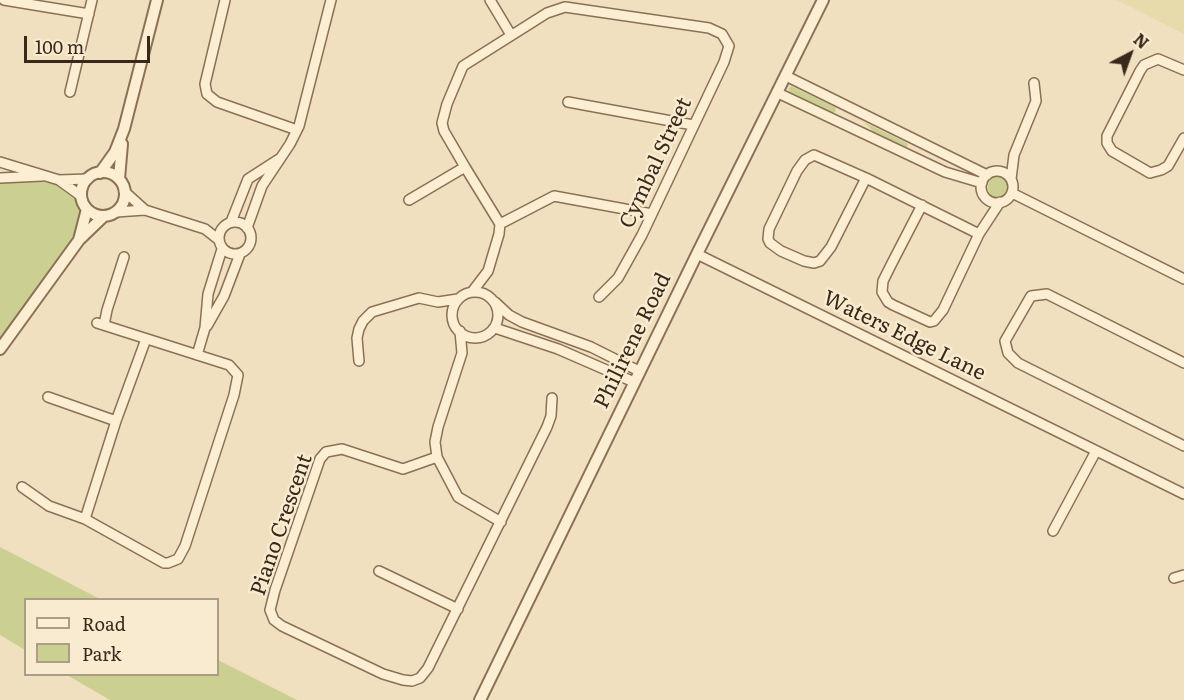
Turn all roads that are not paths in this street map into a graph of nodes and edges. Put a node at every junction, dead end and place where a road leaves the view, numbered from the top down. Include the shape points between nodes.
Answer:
1 (2, 0) edge
2 (92, 0) edge
3 (157, 0) edge
4 (225, 0) edge
5 (331, 0) edge
6 (490, 0) edge
7 (823, 0) edge
8 (89, 14) junction
9 (511, 35) junction
10 (1184, 70) edge
11 (786, 76) junction
12 (1034, 83) dead end
13 (70, 92) dead end
14 (778, 93) junction
15 (568, 102) dead end
16 (843, 105) junction
17 (836, 121) junction
18 (693, 125) junction
19 (124, 129) junction
20 (297, 130) junction
21 (1184, 138) edge
22 (1014, 155) junction
23 (281, 158) junction
24 (0, 162) edge
25 (465, 167) junction
26 (998, 171) junction
27 (100, 173) junction
28 (44, 176) junction
29 (0, 178) edge
30 (866, 178) junction
31 (88, 179) junction
32 (118, 179) junction
33 (984, 179) junction
34 (1011, 179) junction
35 (58, 180) junction
36 (124, 191) junction
37 (1012, 193) junction
38 (242, 195) junction
39 (81, 196) junction
40 (258, 199) junction
41 (409, 200) dead end
42 (990, 200) junction
43 (1000, 202) junction
44 (922, 205) junction
45 (87, 209) junction
46 (145, 210) junction
47 (116, 212) junction
48 (652, 214) junction
49 (104, 216) junction
50 (228, 224) junction
51 (500, 224) junction
52 (985, 224) junction
53 (247, 228) junction
54 (205, 229) junction
55 (979, 234) junction
56 (79, 240) junction
57 (220, 244) junction
58 (240, 254) junction
59 (696, 254) junction
60 (124, 257) dead end
61 (488, 271) junction
62 (214, 276) junction
63 (1184, 279) edge
64 (230, 281) junction
65 (472, 292) junction
66 (599, 297) dead end
67 (458, 299) junction
68 (492, 299) junction
69 (438, 302) junction
70 (453, 318) junction
71 (205, 328) junction
72 (495, 328) junction
73 (460, 332) junction
74 (477, 338) junction
75 (146, 339) junction
76 (571, 339) junction
77 (0, 349) edge
78 (565, 351) junction
79 (462, 353) junction
80 (197, 355) junction
81 (358, 362) dead end
82 (1184, 363) edge
83 (639, 371) junction
84 (634, 382) junction
85 (48, 398) dead end
86 (552, 398) dead end
87 (116, 421) junction
88 (1184, 434) edge
89 (1182, 445) edge
90 (1096, 451) junction
91 (437, 457) junction
92 (22, 487) dead end
93 (1184, 494) edge
94 (85, 519) junction
95 (501, 522) junction
96 (1053, 531) dead end
97 (379, 571) dead end
98 (1184, 575) edge
99 (1174, 578) dead end
100 (458, 609) junction
101 (480, 700) edge

1 - 8 street
2 - 8 street
3 - 19 street
4 - 20 street via 205,84 207,94 217,102
5 - 20 street
6 - 9 street
7 - 11 street, Philirene Road
8 - 13 street
9 - 18 street, Cymbal Street via 553,10 572,7 710,28 722,34 729,51
9 - 25 street via 463,66 442,117 444,131
10 - 21 street via 1158,59 1144,66 1107,136 1107,143 1112,152 1150,173 1168,166
11 - 14 street, Philirene Road
11 - 16 street
12 - 22 street via 1036,101
14 - 17 street
14 - 59 street, Philirene Road
15 - 18 street
16 - 17 street
16 - 33 street
17 - 33 street via 945,172
18 - 48 street, Cymbal Street
19 - 27 street
19 - 32 street
20 - 23 street
22 - 26 street
22 - 34 street
23 - 38 street via 251,176
23 - 40 street via 264,181
24 - 28 street
25 - 41 street
25 - 51 street
26 - 33 street
26 - 34 street
27 - 31 street
27 - 32 street
28 - 29 street
28 - 35 street
30 - 30 street via 820,156 809,156 797,171 769,229 770,243 804,261 820,261
30 - 44 street
31 - 35 street
31 - 39 street
32 - 36 street
33 - 42 street via 983,193
34 - 37 street
35 - 39 street
36 - 46 street
36 - 47 street
37 - 43 street
37 - 63 street
38 - 40 street
38 - 50 street
39 - 45 street
40 - 53 street
42 - 43 street
42 - 52 street
43 - 52 street
44 - 55 street
44 - 55 street via 883,281 882,292 888,302 926,322 934,321 943,310
45 - 49 street
45 - 56 street
46 - 47 street
46 - 54 street
47 - 49 street
48 - 51 street via 554,196
48 - 66 street, Cymbal Street via 618,279
49 - 56 street
50 - 53 street via 240,223
50 - 54 street
50 - 57 street via 219,234
51 - 61 street
52 - 55 street
53 - 58 street via 250,243
54 - 57 street
56 - 77 street
57 - 58 street via 230,254
57 - 62 street
58 - 64 street
59 - 83 street, Philirene Road
59 - 90 street, Waters Edge Lane
60 - 75 street via 101,324
61 - 65 street
61 - 68 street
62 - 64 street
62 - 71 street
64 - 71 street
65 - 67 street
65 - 68 street
67 - 69 street
67 - 70 street
68 - 72 street via 498,318
68 - 76 street via 522,322
69 - 70 street
69 - 81 street via 419,298 372,312 359,330
70 - 73 street
71 - 80 street
72 - 74 street
72 - 78 street
73 - 74 street
73 - 79 street
74 - 79 street
75 - 80 street
75 - 87 street
76 - 78 street
76 - 83 street
78 - 84 street
79 - 91 street via 436,434
80 - 94 street via 230,365 238,380 181,556 164,562
82 - 89 street via 1047,294 1031,296 1005,341 1008,353 1018,363
83 - 84 street, Philirene Road
84 - 101 street, Philirene Road
85 - 87 street
86 - 95 street, Piano Crescent via 547,427
87 - 94 street
88 - 89 street
90 - 93 street, Waters Edge Lane
90 - 96 street
91 - 95 street via 458,497
91 - 100 street, Piano Crescent via 404,469 342,448 326,452 320,459 270,610 282,626 383,674 412,681 428,668
92 - 94 street via 49,506
95 - 100 street, Piano Crescent
97 - 100 street
98 - 99 street

